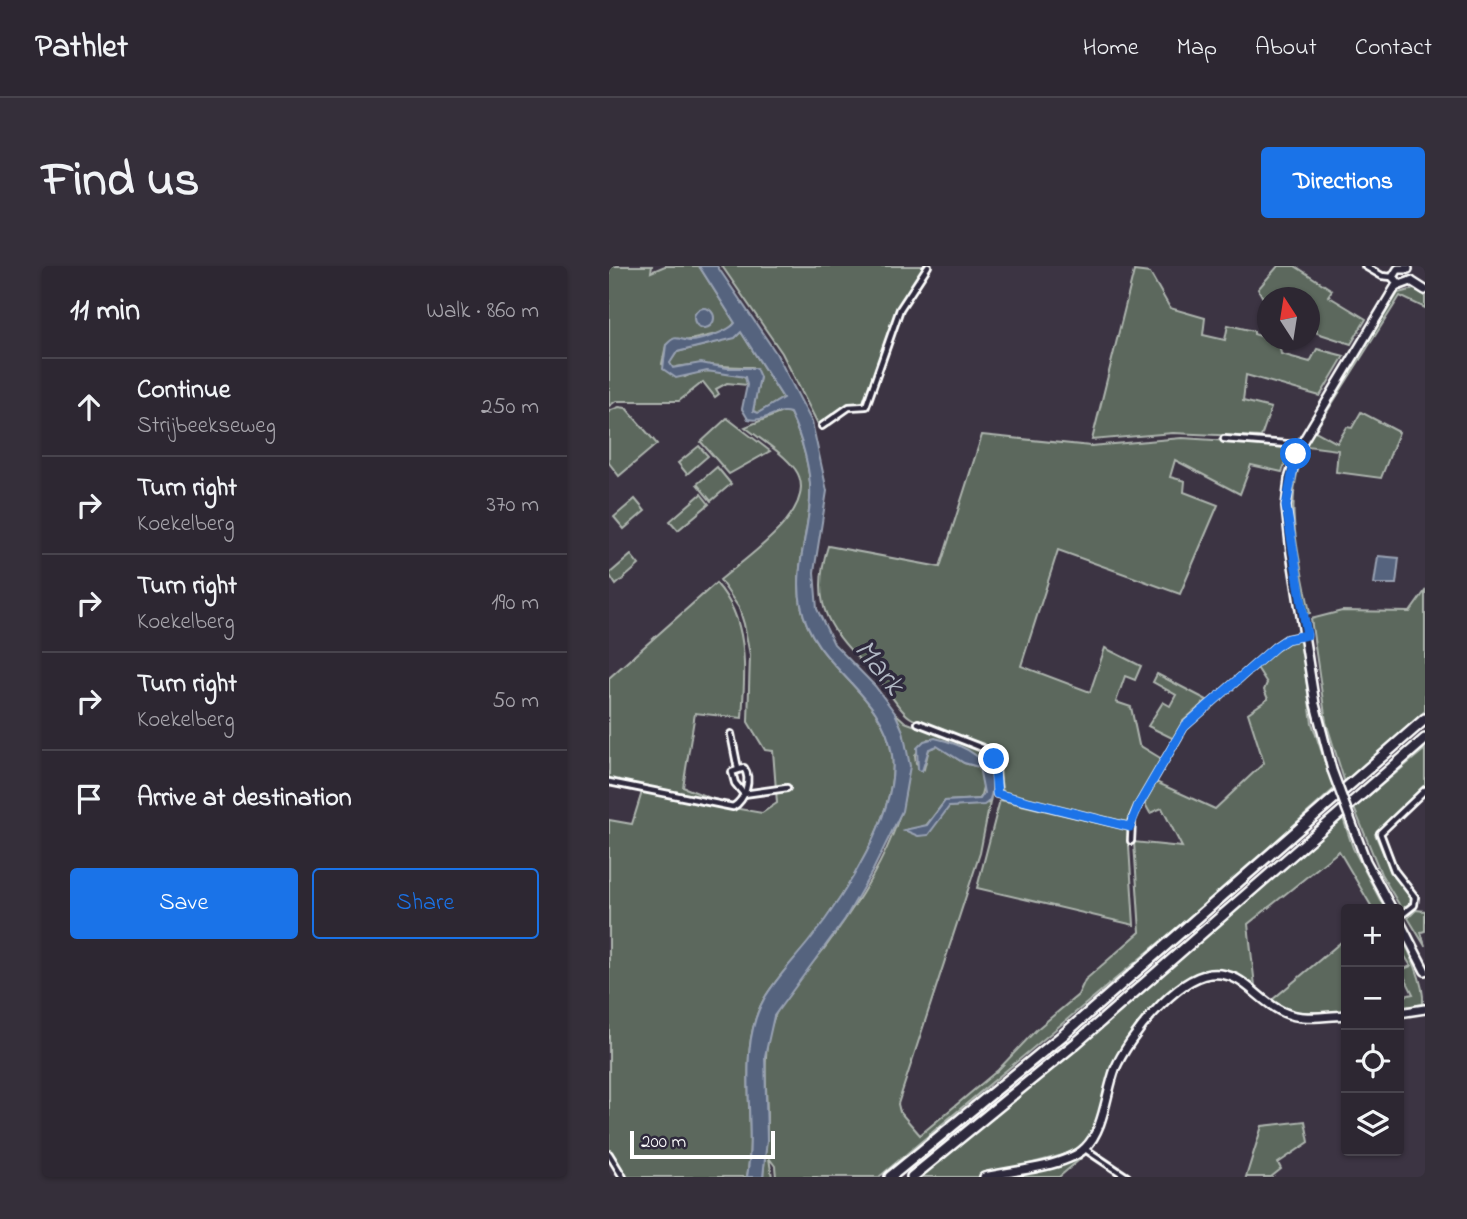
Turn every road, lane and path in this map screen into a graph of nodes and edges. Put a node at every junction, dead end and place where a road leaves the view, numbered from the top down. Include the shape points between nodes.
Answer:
1 (928, 266) edge
2 (1365, 266) edge
3 (1409, 267) edge
4 (1395, 281) junction
5 (1411, 281) junction
6 (1425, 290) edge
7 (822, 426) dead end
8 (1224, 439) dead end
9 (1300, 446) junction
10 (1307, 635) junction
11 (1425, 713) edge
12 (1425, 719) edge
13 (918, 723) dead end
14 (731, 734) dead end
15 (1407, 735) junction
16 (1423, 742) edge
17 (738, 769) junction
18 (609, 782) edge
19 (787, 788) dead end
20 (1425, 789) edge
21 (743, 794) junction
22 (1130, 827) junction
23 (1131, 841) dead end
24 (1389, 904) edge
25 (1404, 914) edge
26 (1404, 928) edge
27 (1425, 971) edge
28 (1425, 1009) edge
29 (1404, 1012) edge
30 (1341, 1015) edge
31 (1085, 1149) junction
32 (609, 1154) edge
33 (623, 1177) edge
34 (890, 1177) edge
35 (912, 1177) edge
36 (984, 1177) edge
37 (1127, 1177) edge

1 - 7 street via 900,309 866,406 849,407
2 - 4 street
3 - 4 main road via 1398,269
3 - 5 main road
4 - 5 main road via 1406,285
4 - 9 main road
5 - 6 main road
8 - 9 street
9 - 10 main road via 1286,506
10 - 22 street via 1275,647 1192,718 1150,784
10 - 24 main road, bridge via 1315,704 1332,770 1366,861
11 - 15 highway
12 - 15 highway
13 - 22 street via 985,749 996,766 997,794
14 - 17 street
15 - 34 highway via 1062,1036
16 - 35 highway via 1076,1043
17 - 21 street via 732,776
17 - 21 street via 745,768 748,775
18 - 21 street via 733,807
19 - 21 street
20 - 25 street via 1380,832 1394,870 1415,897 1414,905
22 - 23 street
26 - 27 main road
28 - 29 main road
30 - 31 main road via 1293,1016 1235,978 1216,974 1196,978 1153,1014 1119,1061 1095,1133
31 - 36 main road via 1055,1162
31 - 37 street
32 - 33 street

